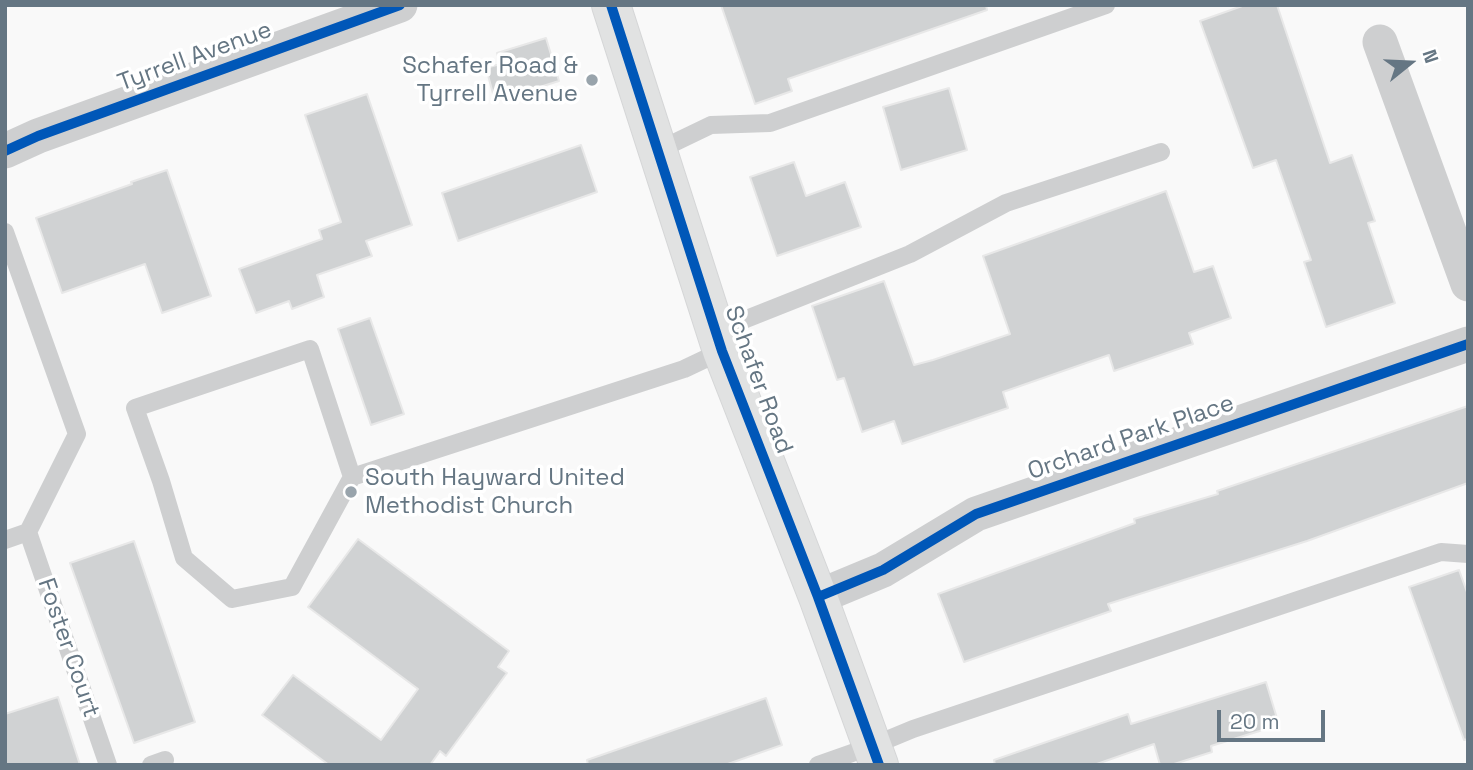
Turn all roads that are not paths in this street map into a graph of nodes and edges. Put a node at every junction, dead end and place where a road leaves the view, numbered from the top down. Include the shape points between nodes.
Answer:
1 (400, 5) edge
2 (611, 5) edge
3 (1106, 5) edge
4 (1380, 42) dead end
5 (659, 150) junction
6 (5, 151) edge
7 (1161, 152) dead end
8 (5, 232) edge
9 (1468, 284) edge
10 (719, 341) junction
11 (1468, 344) edge
12 (352, 477) junction
13 (28, 532) junction
14 (5, 540) edge
15 (1468, 554) edge
16 (818, 597) junction
17 (875, 755) edge
18 (108, 765) edge
19 (818, 765) edge

1 - 6 street, Tyrrell Avenue
2 - 5 street, Schafer Road
3 - 5 lane via 770,123 711,125
4 - 9 street
5 - 10 street, Schafer Road
7 - 10 lane via 1006,203 910,254
8 - 13 lane via 77,433
10 - 12 lane via 684,369
10 - 16 street, Schafer Road
11 - 16 street, Orchard Park Place via 976,514 883,570
12 - 12 lane via 310,349 135,408 184,558 232,598 292,587
13 - 14 lane
13 - 18 lane, Foster Court
15 - 17 lane via 1441,552 913,729
16 - 17 street, Schafer Road
17 - 19 lane

